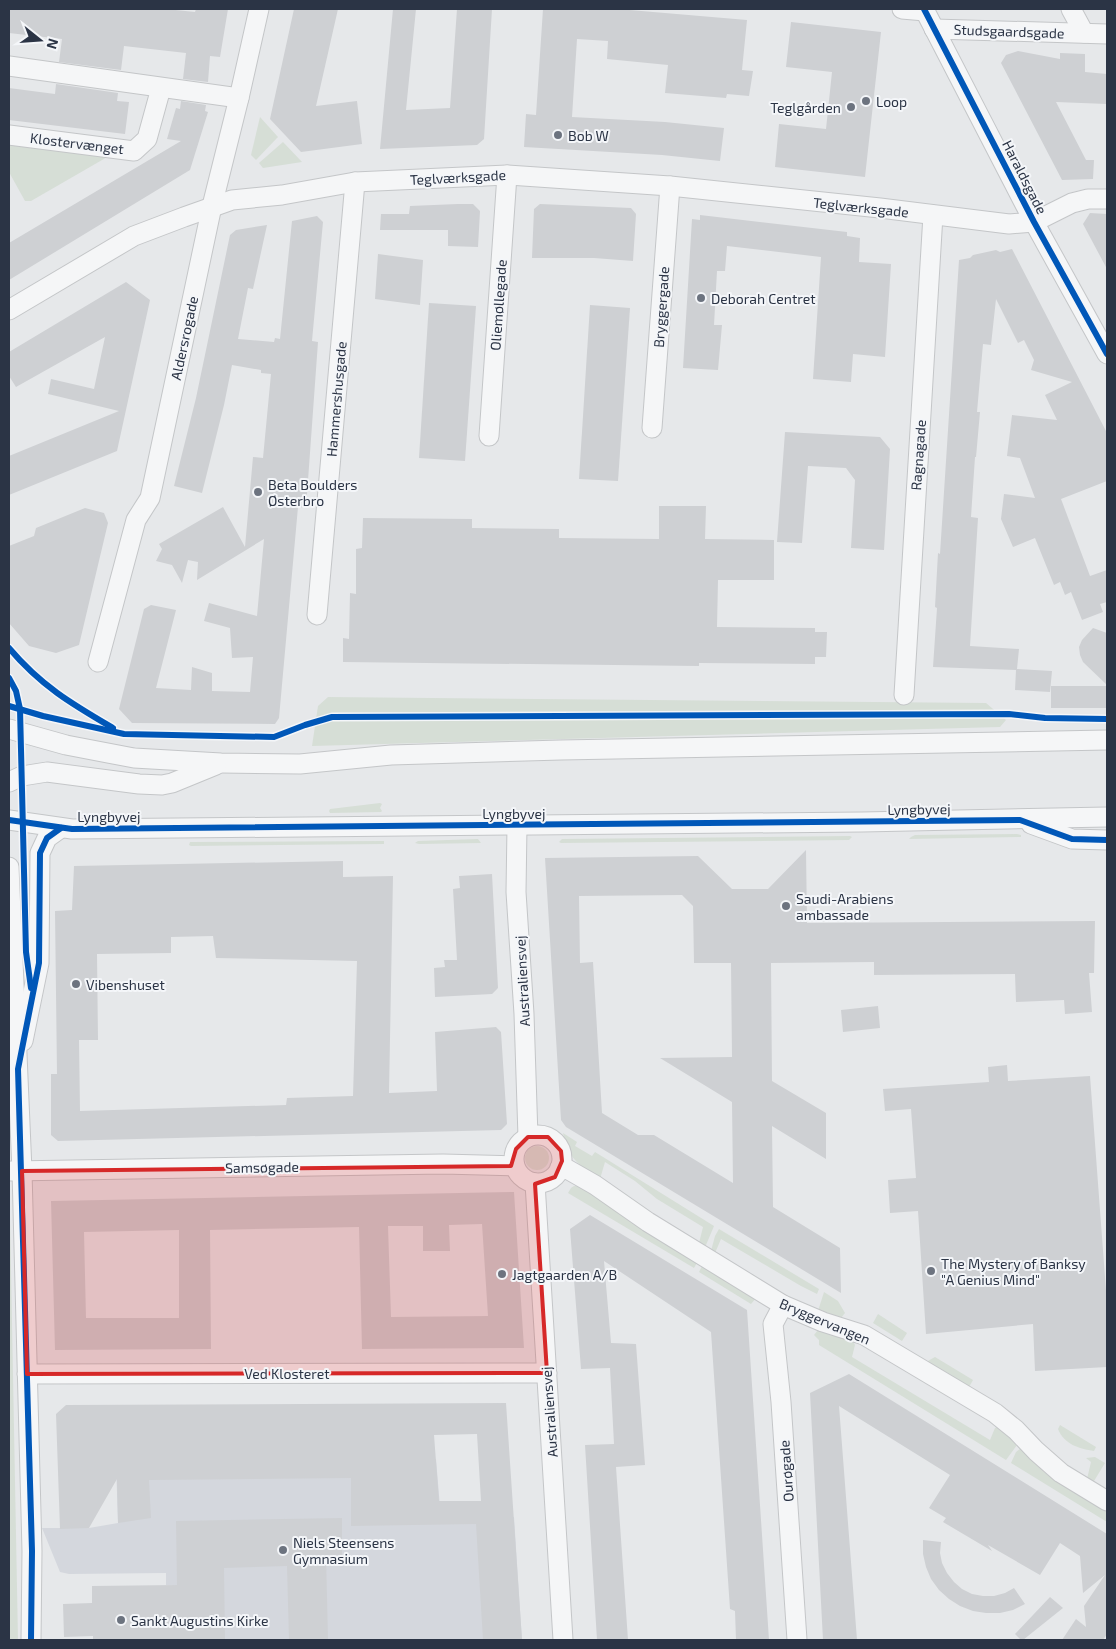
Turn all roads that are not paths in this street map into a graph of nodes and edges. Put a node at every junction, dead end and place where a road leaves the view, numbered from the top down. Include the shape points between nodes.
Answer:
1 (259, 9) edge
2 (902, 9) edge
3 (1071, 9) edge
4 (924, 10) edge
5 (934, 29) junction
6 (1084, 33) junction
7 (1107, 34) edge
8 (9, 66) edge
9 (161, 88) junction
10 (239, 98) junction
11 (9, 135) edge
12 (507, 174) junction
13 (355, 182) junction
14 (670, 186) junction
15 (1107, 199) edge
16 (212, 206) junction
17 (933, 215) junction
18 (1034, 222) junction
19 (9, 310) edge
20 (1107, 354) edge
21 (652, 428) dead end
22 (489, 436) dead end
23 (317, 616) dead end
24 (98, 662) dead end
25 (904, 695) dead end
26 (9, 730) edge
27 (1107, 740) edge
28 (221, 763) junction
29 (9, 782) edge
30 (1107, 817) edge
31 (9, 820) edge
32 (1020, 820) junction
33 (517, 826) junction
34 (61, 828) junction
35 (1107, 840) edge
36 (9, 867) edge
37 (18, 1069) junction
38 (528, 1137) junction
39 (515, 1166) junction
40 (560, 1167) junction
41 (15, 1171) edge
42 (535, 1183) junction
43 (783, 1305) junction
44 (547, 1373) junction
45 (27, 1374) junction
46 (1107, 1501) edge
47 (31, 1640) edge
48 (563, 1640) edge
49 (797, 1640) edge

1 - 10 street, Aldersrogade
2 - 4 street
3 - 6 street, Studsgaardsgade
4 - 5 street, Haraldsgade
5 - 6 street, Studsgaardsgade
5 - 18 street, Haraldsgade
6 - 7 street, Studsgaardsgade
8 - 9 street
9 - 10 street
9 - 11 street, Klostervænget via 147,139 134,150
10 - 16 street, Aldersrogade
12 - 13 street, Teglværksgade
12 - 14 street, Teglværksgade
12 - 22 street, Oliemøllegade
13 - 16 street, Teglværksgade via 232,200
13 - 23 street, Hammershusgade
14 - 17 street, Teglværksgade
14 - 21 street, Bryggergade
15 - 18 street via 1072,203
16 - 19 street, Teglværksgade via 134,236
16 - 24 street, Aldersrogade via 150,498 136,520
17 - 18 street, Haraldsgade via 1009,224
17 - 25 street, Ragnagade
18 - 20 street, Haraldsgade
26 - 28 street via 134,758
27 - 28 street via 391,754 300,764
28 - 29 street via 162,785 47,772
30 - 32 street, Lyngbyvej
31 - 34 street, Lyngbyvej
32 - 33 street, Lyngbyvej
32 - 35 street via 1072,839
33 - 34 street, Lyngbyvej
33 - 38 street, Australiensvej via 516,892
34 - 37 street via 47,838 40,853 39,963
36 - 37 street
37 - 41 street
38 - 39 street via 516,1149
38 - 40 street via 548,1137 556,1143 561,1151
39 - 41 street, Samsøgade via 443,1164
39 - 42 street via 524,1179
40 - 42 street via 555,1177
40 - 43 street, Bryggervangen via 595,1185 648,1222
41 - 45 street
42 - 44 street, Australiensvej
43 - 46 street, Bryggervangen via 864,1335 995,1413 1062,1473
43 - 49 street, Ourøgade via 773,1324
44 - 45 street, Ved Klosteret
44 - 48 street, Australiensvej
45 - 47 street

